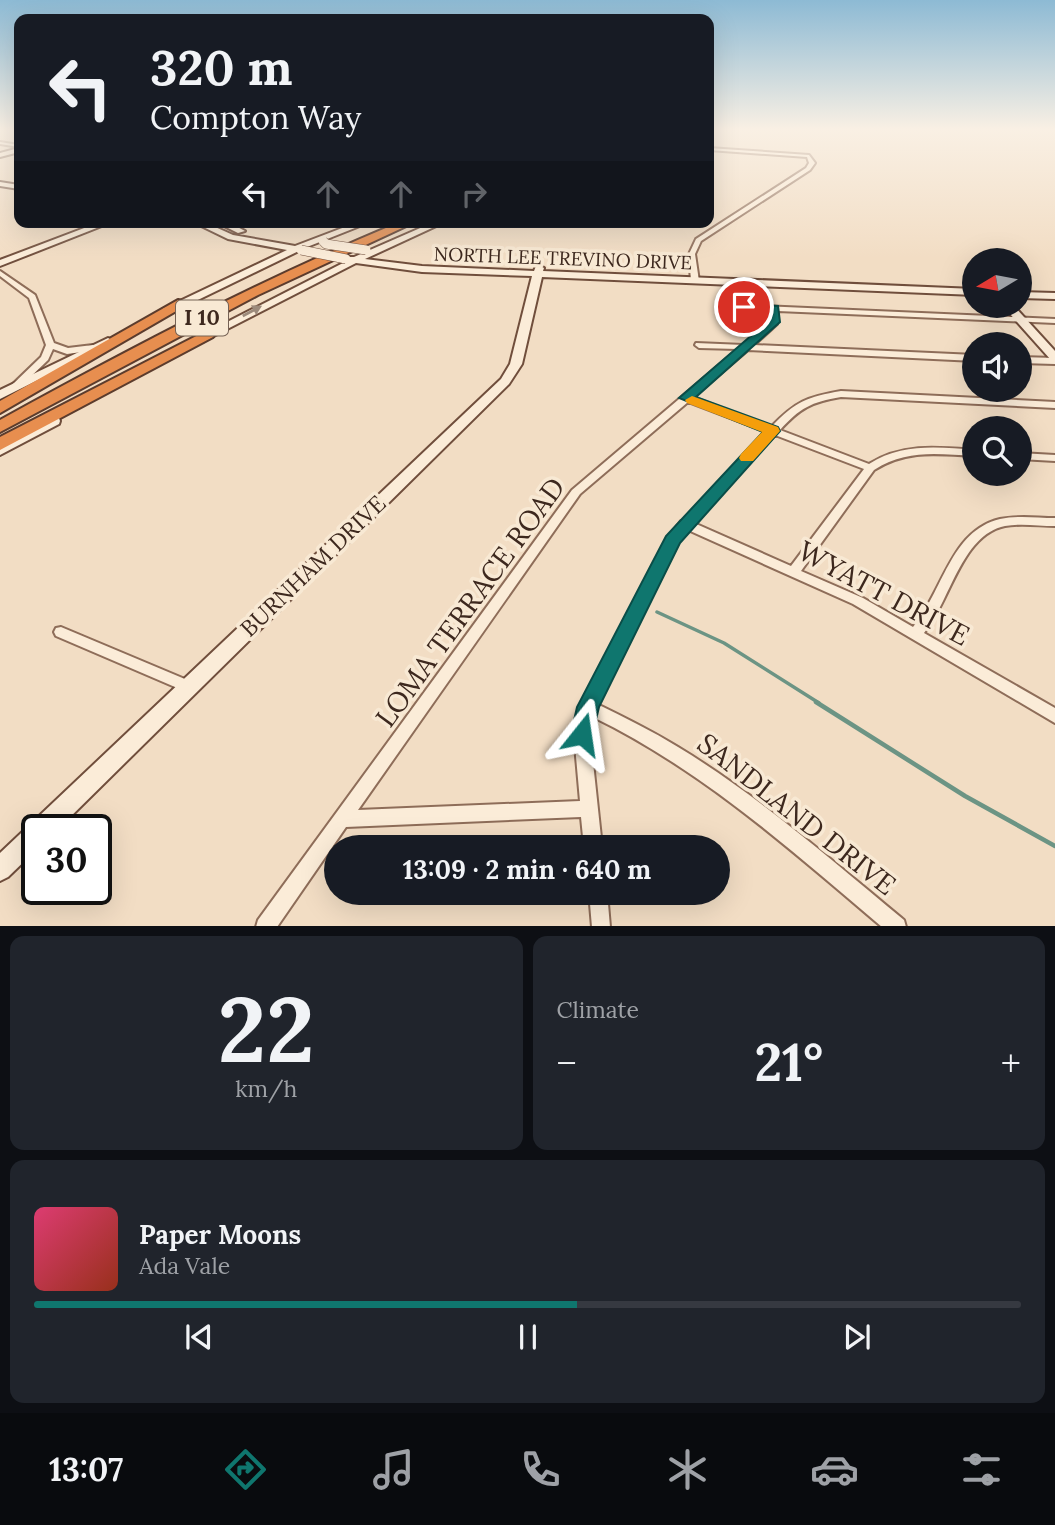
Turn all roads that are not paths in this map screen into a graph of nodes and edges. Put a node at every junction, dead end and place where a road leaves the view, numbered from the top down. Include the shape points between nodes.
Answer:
1 (803, 172) edge
2 (92, 228) edge
3 (210, 228) edge
4 (235, 228) edge
5 (351, 228) edge
6 (378, 228) edge
7 (397, 228) edge
8 (428, 228) edge
9 (324, 239) junction
10 (270, 241) junction
11 (383, 247) junction
12 (301, 249) junction
13 (276, 258) junction
14 (350, 260) junction
15 (0, 262) edge
16 (395, 262) junction
17 (381, 266) junction
18 (538, 271) junction
19 (0, 273) edge
20 (695, 278) junction
21 (962, 286) edge
22 (1032, 288) edge
23 (1055, 289) edge
24 (962, 291) edge
25 (1032, 295) edge
26 (1055, 296) edge
27 (178, 304) junction
28 (744, 307) dead end
29 (774, 309) junction
30 (1020, 320) junction
31 (1055, 321) edge
32 (208, 334) junction
33 (50, 345) junction
34 (699, 345) dead end
35 (746, 347) junction
36 (93, 348) junction
37 (962, 357) edge
38 (1032, 360) edge
39 (1055, 360) edge
40 (14, 388) junction
41 (0, 395) edge
42 (686, 398) junction
43 (1055, 405) edge
44 (0, 408) edge
45 (0, 414) edge
46 (0, 427) edge
47 (772, 431) junction
48 (0, 444) edge
49 (0, 451) edge
50 (962, 452) edge
51 (1032, 457) edge
52 (1055, 458) edge
53 (870, 468) junction
54 (1055, 522) edge
55 (685, 524) junction
56 (795, 570) junction
57 (61, 632) dead end
58 (915, 634) junction
59 (187, 686) junction
60 (588, 707) junction
61 (1055, 716) edge
62 (589, 809) junction
63 (55, 814) edge
64 (343, 819) junction
65 (592, 835) edge
66 (21, 848) edge
67 (0, 869) edge
68 (599, 905) edge
69 (265, 926) edge
70 (601, 926) edge
71 (897, 926) edge

1 - 20 street via 698,240 692,254
2 - 15 main road
3 - 10 main road, NORTH LEE TREVINO DRIVE via 227,236
4 - 10 main road, NORTH LEE TREVINO DRIVE
5 - 9 main road
6 - 45 highway, I 10 via 234,292
7 - 46 highway, I 10 via 246,295
8 - 11 main road
9 - 10 main road
9 - 12 main road
9 - 14 main road, bridge
10 - 12 main road, NORTH LEE TREVINO DRIVE
10 - 13 main road
11 - 14 main road
11 - 16 main road via 380,256
12 - 13 main road
12 - 14 main road, bridge
12 - 14 main road, NORTH LEE TREVINO DRIVE
13 - 27 main road
14 - 16 main road, NORTH LEE TREVINO DRIVE
14 - 17 main road, NORTH LEE TREVINO DRIVE
14 - 17 main road via 351,267
32 -> 14 main road
16 - 18 main road, NORTH LEE TREVINO DRIVE
17 - 18 main road, NORTH LEE TREVINO DRIVE
18 - 20 main road, NORTH LEE TREVINO DRIVE
18 - 59 main road, BURNHAM DRIVE via 516,364 505,381
19 - 33 street via 32,297
20 - 21 main road, NORTH LEE TREVINO DRIVE
20 - 24 main road, NORTH LEE TREVINO DRIVE
22 - 23 main road
25 - 26 main road
27 - 36 main road
27 - 44 highway
28 - 29 street
29 - 30 street
29 - 35 street, LOMA TERRACE ROAD via 774,322
30 - 31 street
30 - 39 main road
32 - 48 highway
32 - 49 main road
33 - 36 street via 67,351
33 - 40 street via 46,358
34 - 35 street
35 - 37 street
35 - 42 street, LOMA TERRACE ROAD
36 - 40 main road
38 - 39 street
40 - 41 main road
42 - 47 street
42 - 64 street, LOMA TERRACE ROAD via 576,492
43 - 47 street via 841,394 805,402
47 - 53 street
47 - 55 street
50 - 53 street via 917,450 891,455
51 - 52 street
53 - 56 street
54 - 58 street via 1001,523 976,533 960,555 929,621
55 - 56 street, WYATT DRIVE
55 - 60 street via 672,540
56 - 58 street, WYATT DRIVE
57 - 59 street
58 - 61 street, WYATT DRIVE
59 - 63 main road, BURNHAM DRIVE
60 - 62 street via 582,734
60 - 71 street, SANDLAND DRIVE via 624,723 723,783
62 - 64 street
62 - 65 street
64 - 69 street, LOMA TERRACE ROAD
66 - 67 main road, BURNHAM DRIVE
68 - 70 street

